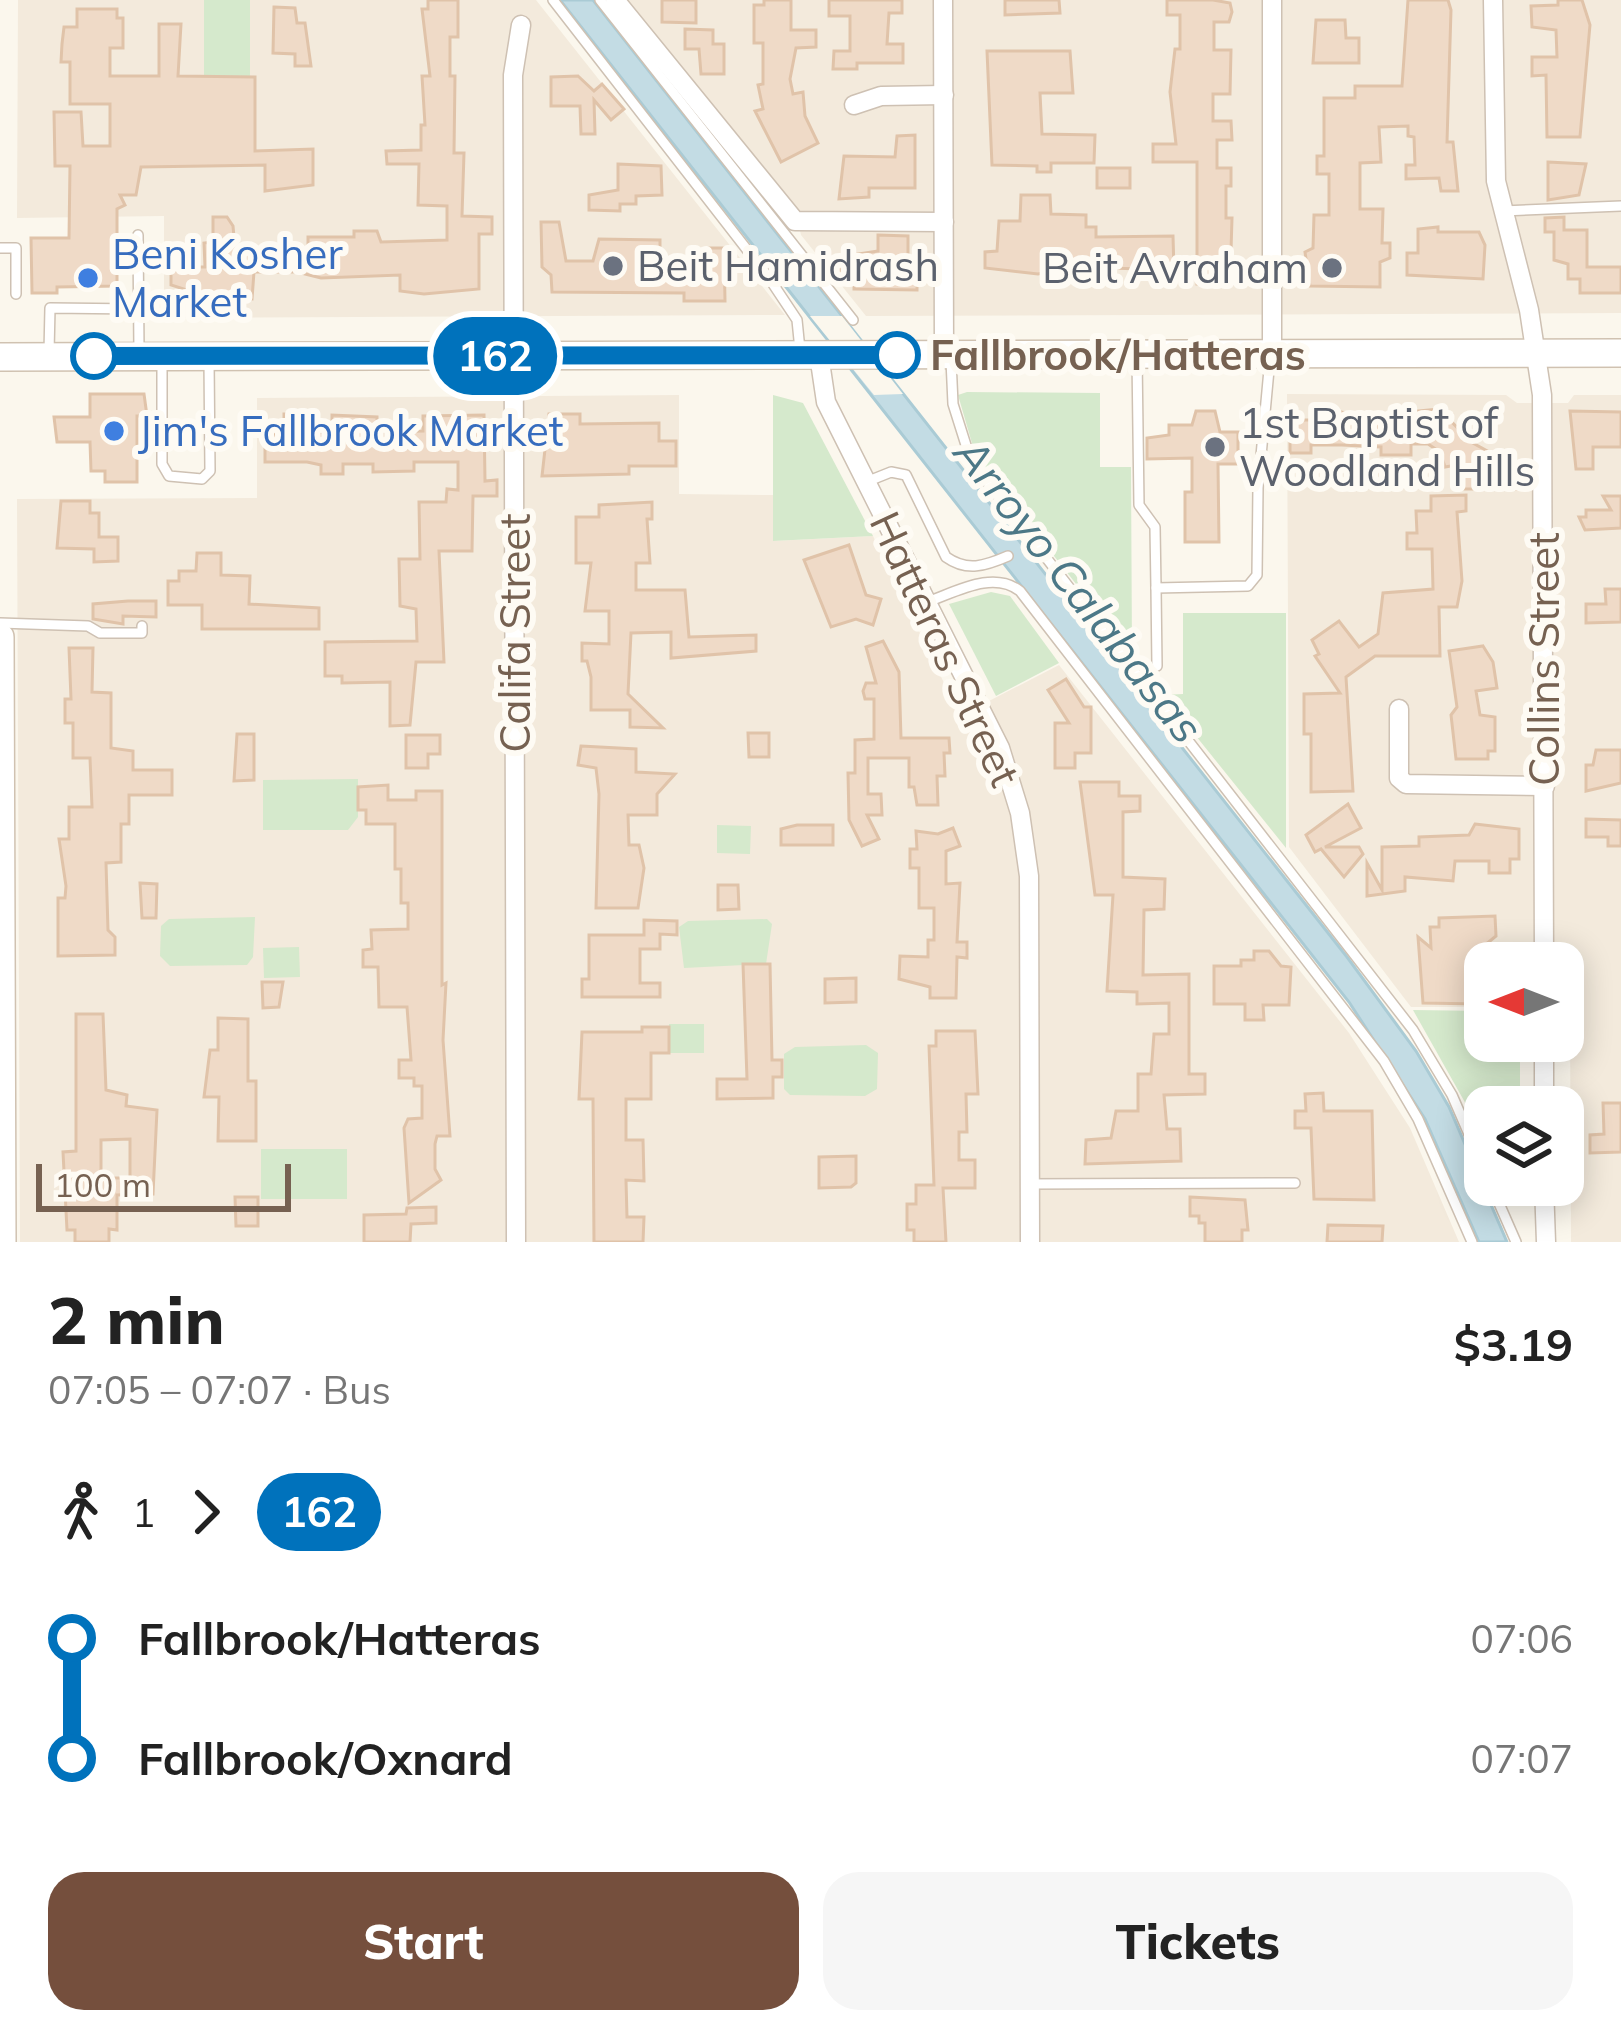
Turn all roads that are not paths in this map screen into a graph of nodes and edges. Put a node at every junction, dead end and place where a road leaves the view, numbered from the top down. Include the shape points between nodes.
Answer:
1 (553, 0) edge
2 (600, 0) edge
3 (615, 0) edge
4 (943, 0) edge
5 (1272, 0) edge
6 (1493, 0) edge
7 (521, 25) dead end
8 (944, 95) junction
9 (854, 105) dead end
10 (1621, 206) edge
11 (1503, 211) junction
12 (944, 222) junction
13 (138, 235) dead end
14 (0, 248) edge
15 (16, 294) dead end
16 (138, 309) junction
17 (853, 320) dead end
18 (1537, 353) junction
19 (1621, 353) edge
20 (1137, 354) junction
21 (1271, 354) junction
22 (821, 355) junction
23 (947, 355) junction
24 (49, 356) junction
25 (150, 356) junction
26 (209, 356) junction
27 (514, 356) junction
28 (0, 357) edge
29 (866, 482) junction
30 (1008, 556) dead end
31 (1156, 588) junction
32 (927, 602) junction
33 (0, 623) edge
34 (142, 626) dead end
35 (0, 637) edge
36 (1157, 666) dead end
37 (1399, 709) dead end
38 (1545, 786) junction
39 (1544, 942) edge
40 (1464, 1122) edge
41 (1295, 1183) dead end
42 (1030, 1184) junction
43 (1500, 1206) edge
44 (1545, 1206) edge
45 (2, 1242) edge
46 (516, 1242) edge
47 (1030, 1242) edge
48 (1472, 1242) edge
49 (1516, 1242) edge
50 (1546, 1242) edge

1 - 22 lane
2 - 17 lane
3 - 12 street via 795,221
4 - 8 street
5 - 21 street
6 - 11 street, Collins Street via 1493,154
7 - 27 street, Califa Street via 513,75
8 - 9 street
8 - 12 street
10 - 11 lane
11 - 18 street, Collins Street
12 - 23 street
13 - 16 lane
14 - 15 lane via 16,248
16 - 24 lane via 50,308
16 - 25 lane
18 - 19 main road
18 - 21 main road
18 - 38 street, Collins Street
20 - 21 main road
20 - 23 main road
20 - 31 lane via 1139,505 1155,527
21 - 31 lane via 1257,575 1248,586
22 - 23 main road
22 - 27 main road
22 - 29 street, Hatteras Street via 826,402
23 - 40 lane via 971,461 1413,1030
24 - 25 main road
24 - 28 main road
25 - 26 main road
25 - 26 lane via 163,464 169,476 202,479 210,471
26 - 27 main road
27 - 46 street, Califa Street
29 - 30 lane via 905,475 957,565
29 - 32 street, Hatteras Street
31 - 36 lane
32 - 42 street, Hatteras Street via 1000,748 1027,845
32 - 48 lane via 988,582 1020,591 1384,1061
33 - 34 lane via 100,633 142,633
35 - 45 main road
37 - 38 street via 1399,778 1406,784
38 - 39 street, Collins Street
41 - 42 lane
42 - 47 street, Hatteras Street
43 - 49 lane
44 - 50 street

